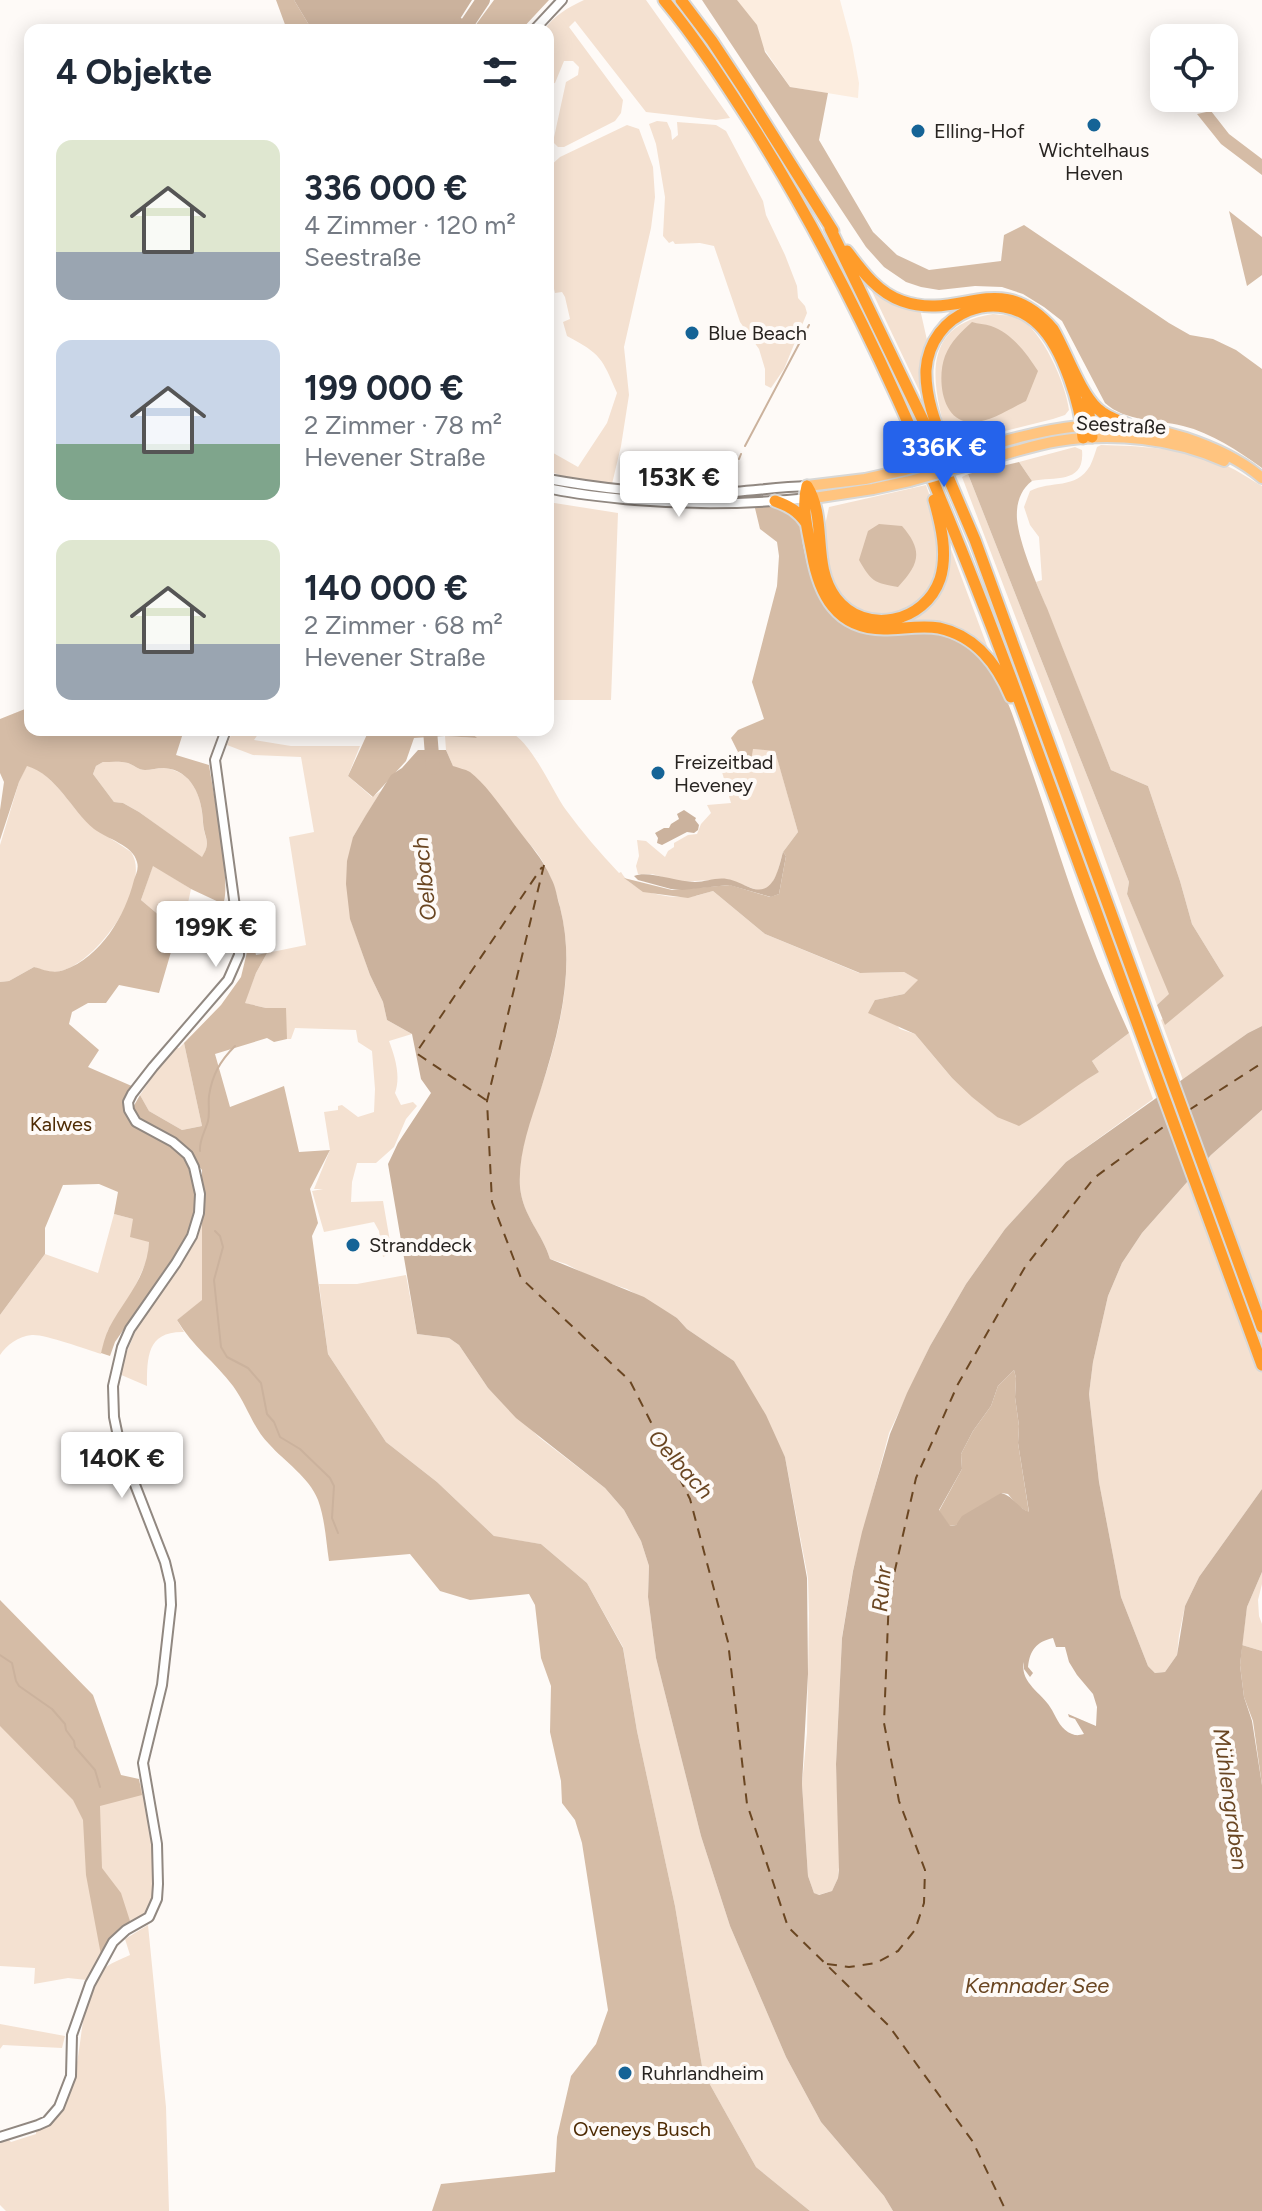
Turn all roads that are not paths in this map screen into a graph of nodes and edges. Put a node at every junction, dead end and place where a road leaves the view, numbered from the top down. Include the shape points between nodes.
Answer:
1 (562, 0) edge
2 (664, 0) edge
3 (681, 0) edge
4 (540, 24) edge
5 (830, 228) junction
6 (1086, 394) junction
7 (906, 417) junction
8 (1087, 424) junction
9 (1127, 424) junction
10 (1088, 438) junction
11 (908, 476) junction
12 (1262, 479) edge
13 (554, 480) edge
14 (807, 486) junction
15 (554, 489) edge
16 (809, 498) junction
17 (775, 501) junction
18 (807, 524) junction
19 (975, 540) junction
20 (224, 736) edge
21 (1040, 757) junction
22 (1262, 1327) edge
23 (1262, 1365) edge
24 (0, 2137) edge

1 - 4 street
2 - 7 highway via 731,92 799,204
3 - 5 highway
5 - 6 highway via 869,278 900,301 929,307 996,298 1030,309 1053,329
5 - 19 highway
6 - 8 highway
6 - 9 highway via 1108,417
7 - 16 highway via 943,545 940,580 920,608 902,618 876,621 844,607 827,584
7 - 21 highway
8 - 9 main road, Seestraße
8 - 10 highway
8 - 11 main road, Seestraße, bridge via 962,453
8 - 19 highway via 1059,356 1032,319 1014,309 978,306 941,330 929,354 926,383
9 - 12 main road, Seestraße via 1204,444
10 - 11 main road, Seestraße, bridge
10 - 12 main road, Seestraße via 1170,444
11 - 14 main road, Seestraße
11 - 16 main road, Seestraße via 873,489
13 - 14 street, Seestraße via 674,493
14 - 16 highway
15 - 17 street, Seestraße via 682,503
16 - 17 street, Seestraße
16 - 18 highway
17 - 18 highway via 789,506
18 - 21 highway via 818,583 835,608 863,626 939,628 974,644 998,671 1027,740
19 - 22 highway
20 - 24 street via 215,760 239,955 228,980 128,1102 136,1122 188,1155 200,1194 192,1236 130,1329 113,1386 120,1446 170,1583 162,1685 143,1763 157,1844 157,1899 149,1917 113,1942 90,1984 72,2035 71,2076 59,2107 47,2121
21 - 23 highway

